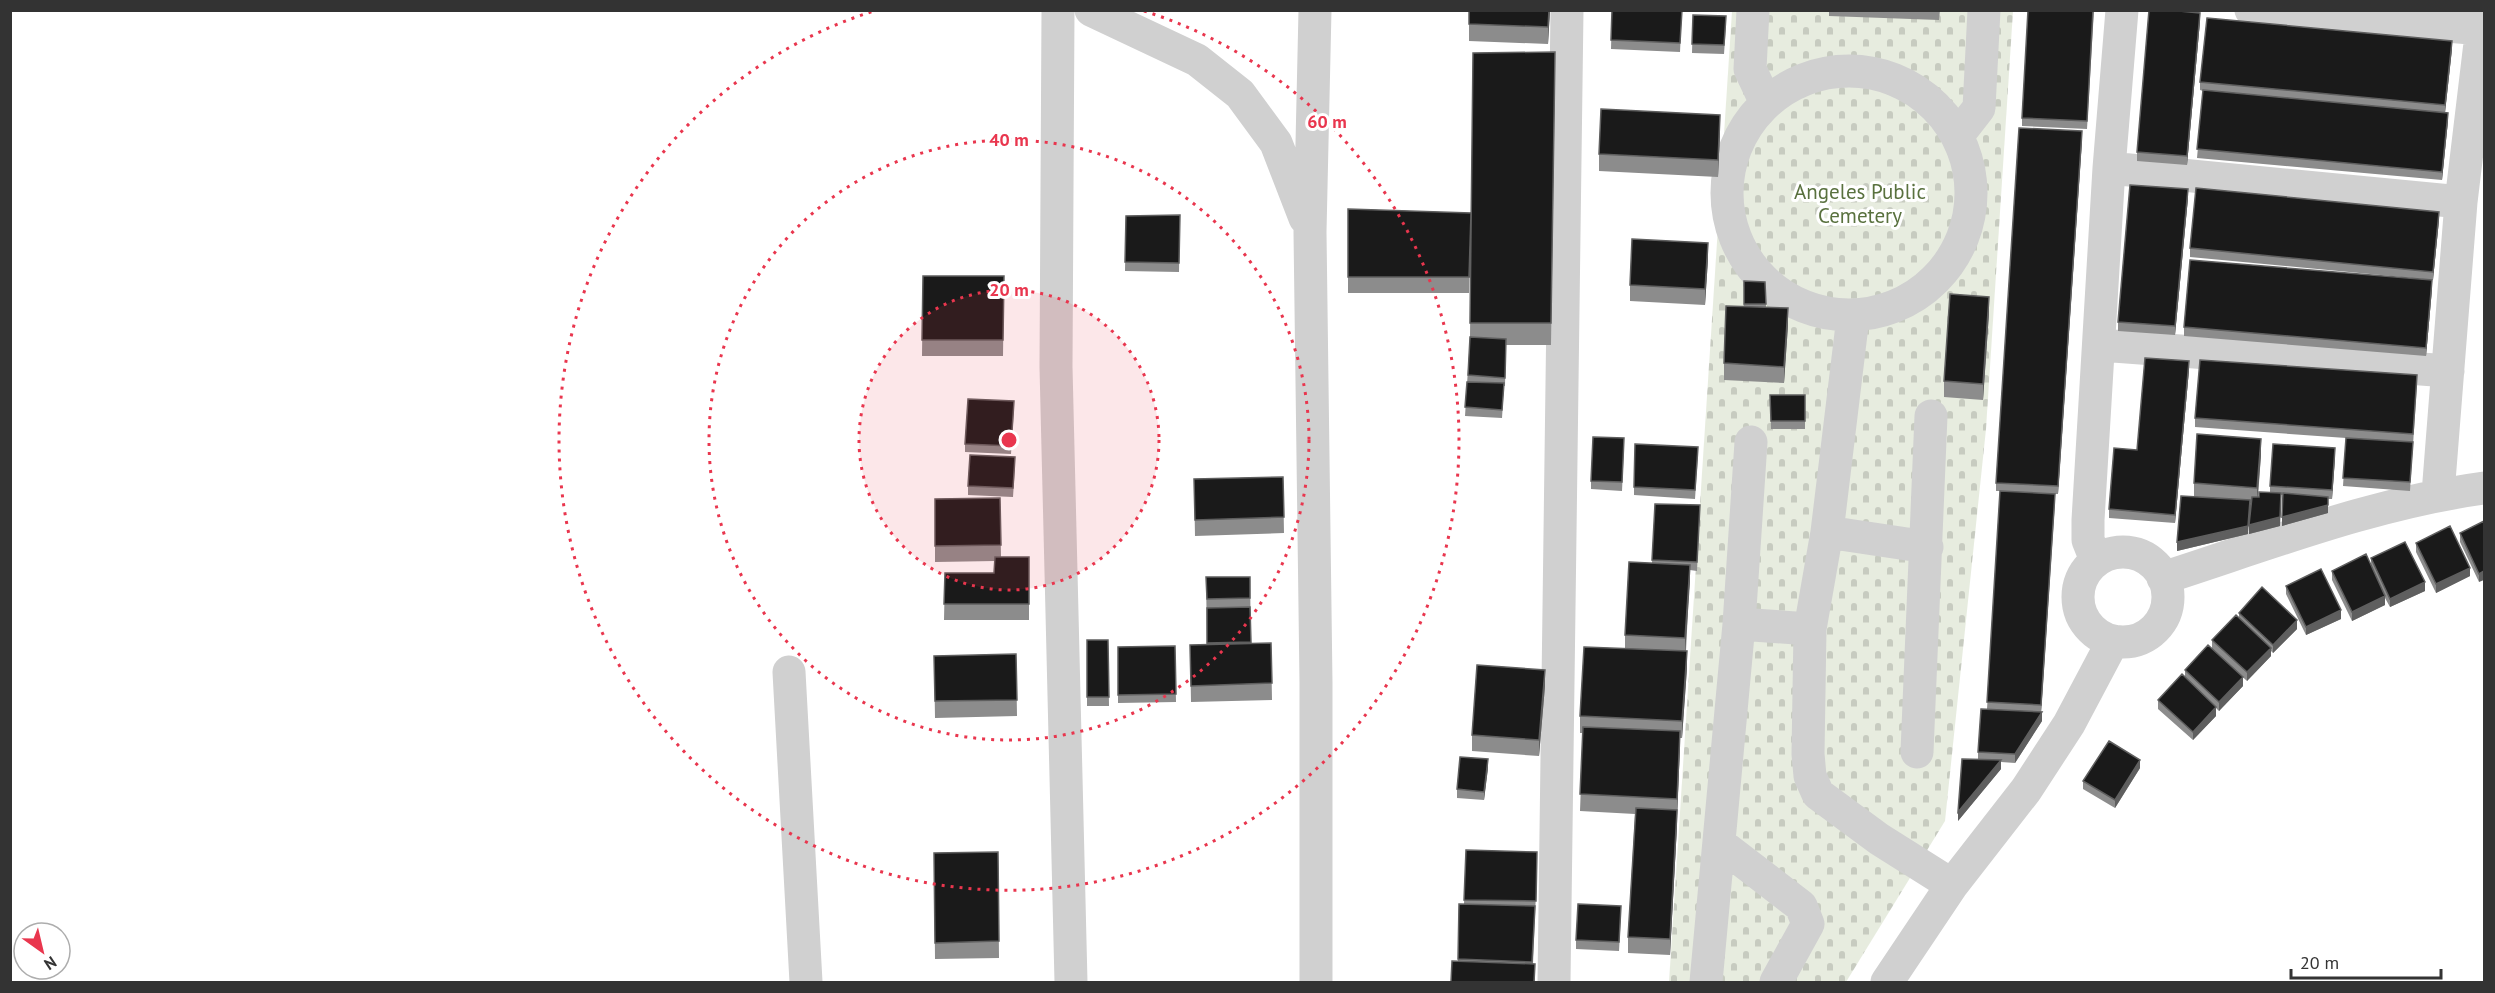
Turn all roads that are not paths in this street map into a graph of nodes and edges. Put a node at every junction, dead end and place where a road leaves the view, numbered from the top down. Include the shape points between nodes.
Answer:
1 (1058, 10) edge
2 (1091, 10) edge
3 (1315, 10) edge
4 (1568, 10) edge
5 (1753, 10) edge
6 (1984, 10) edge
7 (2122, 10) edge
8 (2251, 10) edge
9 (2484, 20) edge
10 (1766, 103) junction
11 (1958, 135) junction
12 (2109, 168) junction
13 (2461, 202) junction
14 (1310, 232) junction
15 (1853, 317) junction
16 (2100, 345) junction
17 (2448, 371) junction
18 (1931, 416) dead end
19 (1751, 441) dead end
20 (2484, 488) edge
21 (2438, 495) junction
22 (1827, 532) junction
23 (1927, 547) junction
24 (2096, 560) junction
25 (2163, 578) junction
26 (1738, 624) junction
27 (1810, 629) junction
28 (2113, 641) junction
29 (789, 672) dead end
30 (1917, 752) dead end
31 (1719, 843) junction
32 (1952, 885) junction
33 (806, 982) edge
34 (1071, 982) edge
35 (1316, 982) edge
36 (1554, 982) edge
37 (1706, 982) edge
38 (1776, 982) edge
39 (1887, 982) edge

1 - 34 street via 1056,368
2 - 14 street via 1197,60 1240,94 1276,143
3 - 14 street
4 - 36 street
5 - 10 street via 1750,69
6 - 11 street via 1979,108
7 - 12 street
8 - 9 street
9 - 13 street
10 - 11 street via 1796,83 1832,71 1869,71 1905,83 1936,105
10 - 15 street via 1742,133 1727,173 1728,217 1743,258 1772,290 1810,311
11 - 15 street via 1971,184 1970,215 1956,254 1930,287 1894,308
12 - 13 street
12 - 16 street
13 - 17 street
14 - 35 street
15 - 22 street
16 - 17 street
16 - 24 street via 2088,520 2088,540
17 - 21 street
18 - 23 street
19 - 26 street
20 - 21 street
21 - 25 street via 2382,508
22 - 23 street
22 - 27 street
23 - 30 street
24 - 25 street via 2119,551 2135,553 2149,559
24 - 28 street via 2078,586 2077,602 2086,625
25 - 28 street via 2168,594 2160,624 2133,642
26 - 27 street
26 - 31 street
27 - 32 street via 1808,754 1810,776 1818,794
28 - 32 street via 2069,724 2026,790
29 - 33 street
31 - 37 street
31 - 38 street via 1801,906 1808,924
32 - 39 street

